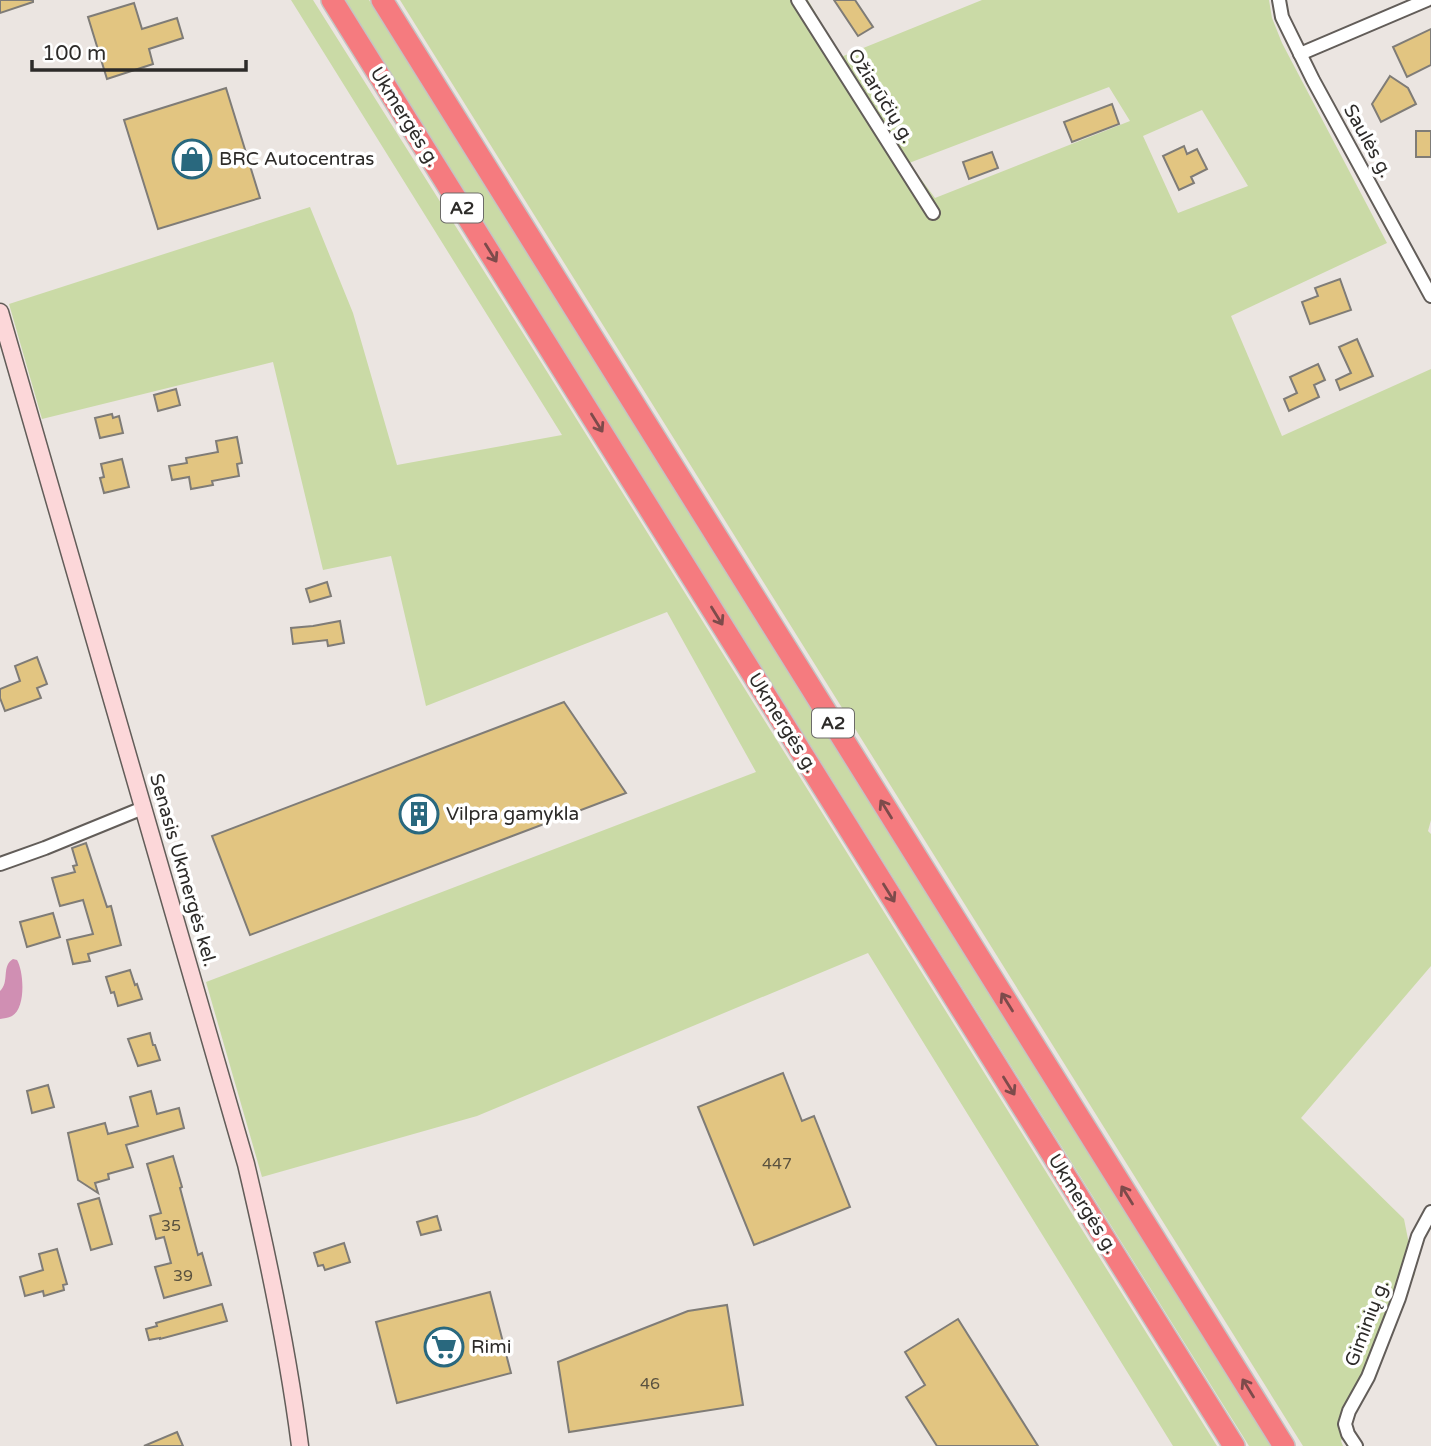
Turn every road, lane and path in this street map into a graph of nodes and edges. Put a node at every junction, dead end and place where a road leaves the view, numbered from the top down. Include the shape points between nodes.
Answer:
1 (382, 0) edge
2 (798, 0) edge
3 (1279, 0) edge
4 (1427, 0) edge
5 (332, 2) edge
6 (1300, 54) junction
7 (933, 213) dead end
8 (1431, 296) edge
9 (0, 312) edge
10 (144, 808) junction
11 (0, 864) edge
12 (1431, 1212) edge
13 (300, 1446) edge
14 (1234, 1446) edge
15 (1284, 1446) edge
16 (1356, 1446) edge

15 -> 1 highway, A2
2 - 7 street, Ožiarūčių g.
3 - 6 street, Saulės g.
4 - 6 street
5 -> 14 highway, Ukmergės g. / A2
6 - 8 street, Saulės g.
9 - 10 main road, Senasis Ukmergės kel.
10 - 11 street
10 - 13 main road, Senasis Ukmergės kel. via 249,1175 283,1334
12 - 16 street, Giminių g. via 1418,1236 1368,1377 1349,1411 1345,1424

